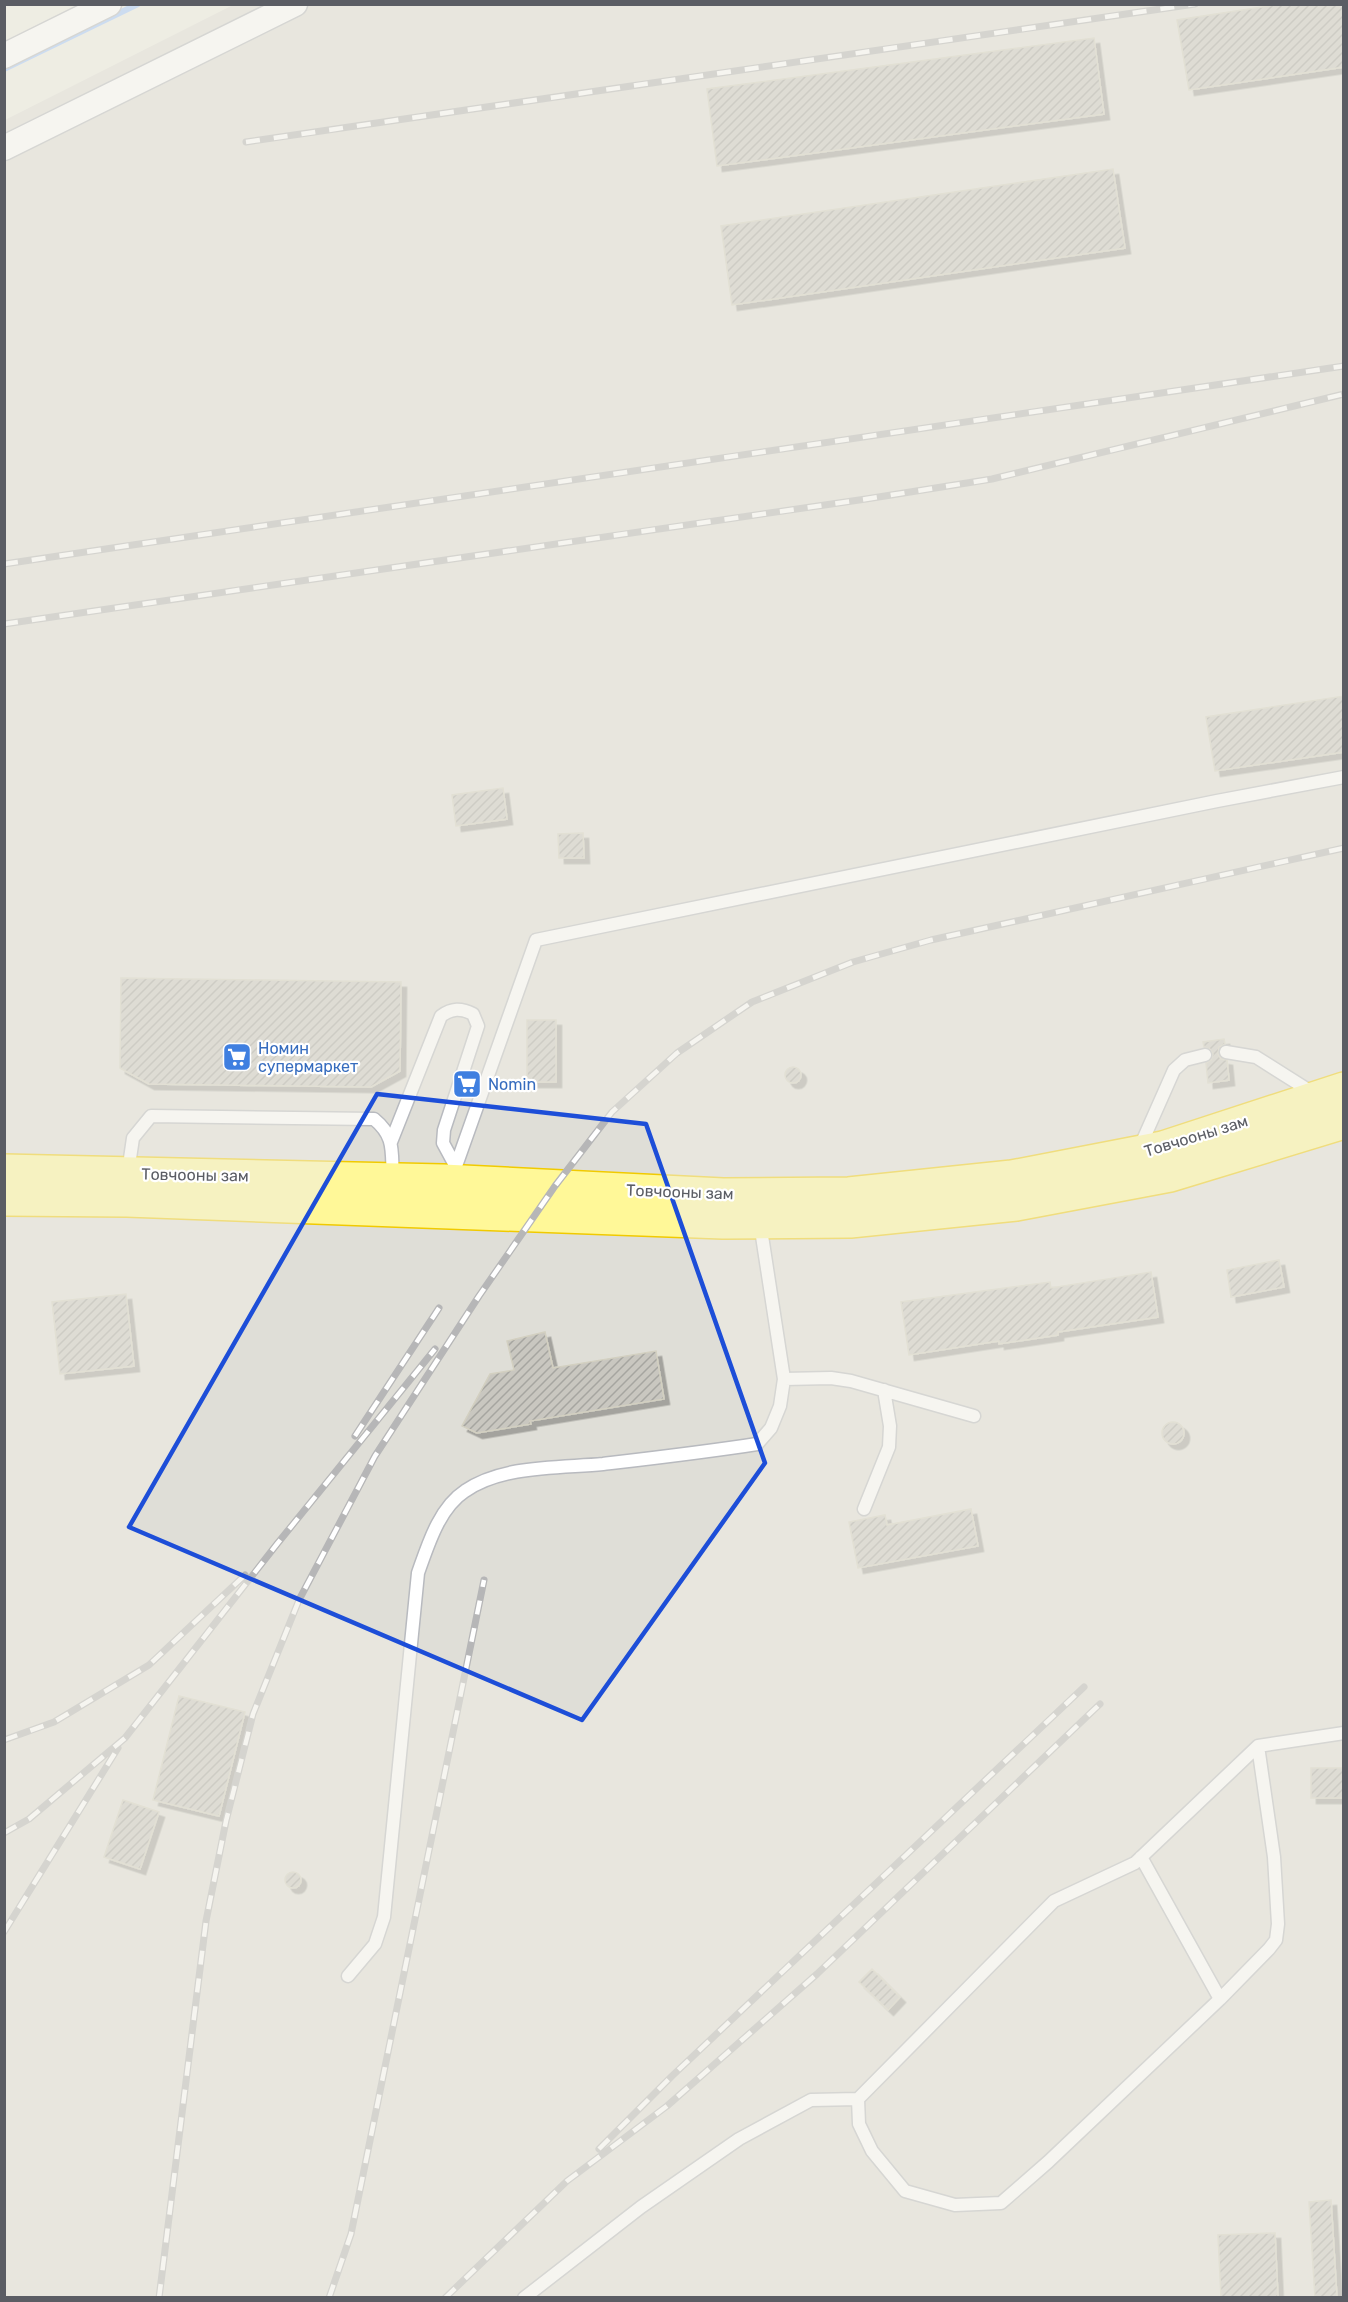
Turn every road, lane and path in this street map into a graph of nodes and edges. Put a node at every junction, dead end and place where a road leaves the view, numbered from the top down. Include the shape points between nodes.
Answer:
1 (109, 4) edge
2 (296, 4) edge
3 (4, 56) edge
4 (4, 148) edge
5 (1344, 777) edge
6 (1226, 1052) dead end
7 (1205, 1055) dead end
8 (1332, 1093) edge
9 (1344, 1122) edge
10 (391, 1142) junction
11 (1137, 1153) junction
12 (4, 1171) edge
13 (128, 1173) junction
14 (454, 1174) junction
15 (393, 1180) junction
16 (4, 1199) edge
17 (760, 1222) junction
18 (784, 1379) junction
19 (884, 1390) junction
20 (974, 1416) dead end
21 (864, 1509) dead end
22 (1344, 1733) edge
23 (1258, 1746) junction
24 (1141, 1857) junction
25 (348, 1976) dead end
26 (1220, 1999) junction
27 (858, 2099) junction
28 (524, 2298) edge

1 - 3 street
2 - 4 street
5 - 14 lane via 536,939
6 - 8 lane via 1256,1057
7 - 11 lane via 1185,1060 1174,1070
8 - 11 highway, Товчооны зам
9 - 17 highway, Товчооны зам via 1170,1175 1016,1204 850,1221
10 - 13 lane via 385,1128 374,1119 151,1116 133,1138
10 - 14 lane via 441,1016 449,1011 473,1014 478,1026 444,1130 443,1143
10 - 15 lane
11 - 14 highway, Товчооны зам via 1012,1177 849,1194 723,1195
12 - 13 highway, Товчооны зам
13 - 15 highway, Товчооны зам
14 - 15 highway, Товчооны зам
16 - 17 highway, Товчооны зам
17 - 18 lane
18 - 19 lane via 831,1378
18 - 25 lane via 780,1406 771,1428 757,1444 527,1469 485,1480 464,1491 444,1515 418,1573 384,1917 375,1944
19 - 20 lane
19 - 21 lane via 889,1447
22 - 23 lane
23 - 24 lane
23 - 26 lane via 1274,1857 1276,1940
24 - 26 lane
24 - 27 lane via 1054,1900
26 - 27 lane via 1001,2203 955,2205 905,2191 872,2151 859,2124
27 - 28 lane via 811,2100 739,2139 641,2207

